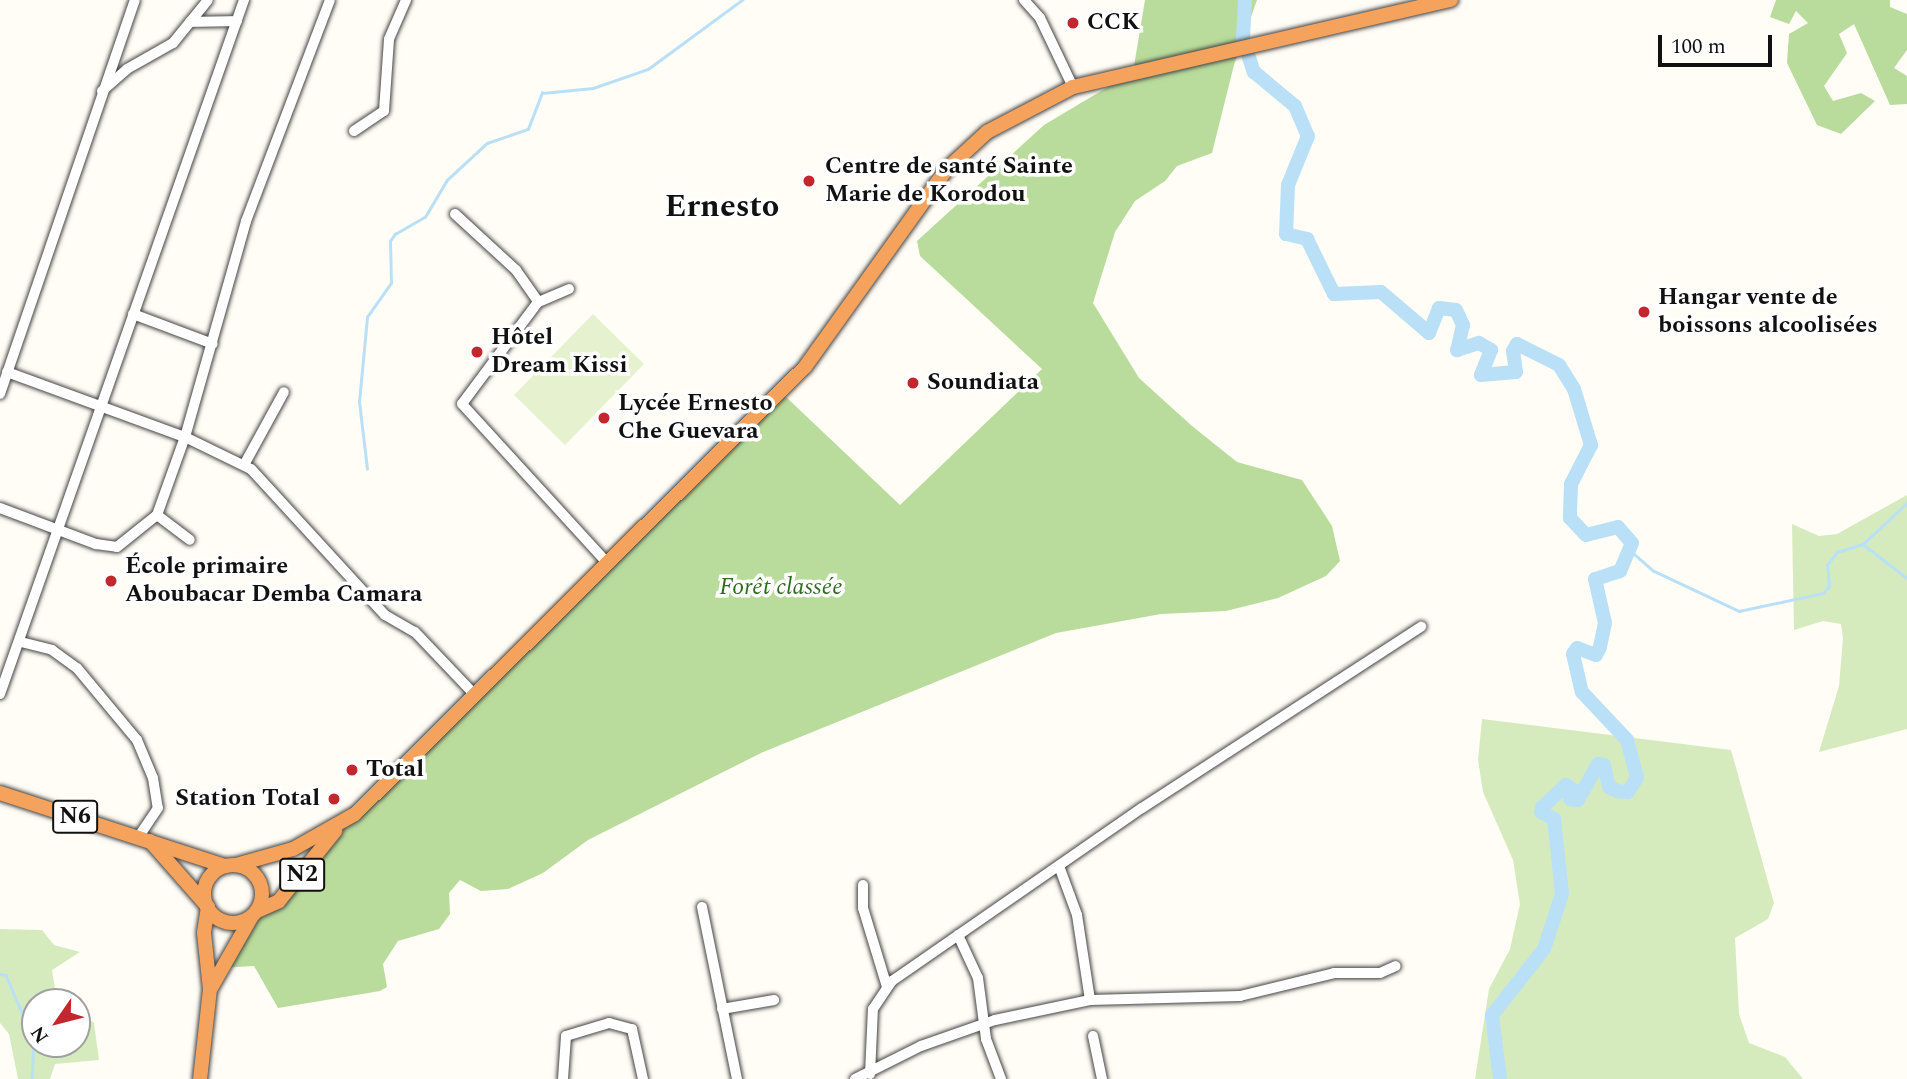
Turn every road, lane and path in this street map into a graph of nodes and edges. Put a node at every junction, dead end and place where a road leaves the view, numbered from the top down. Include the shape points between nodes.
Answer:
1 (135, 0) edge
2 (208, 0) edge
3 (244, 0) edge
4 (331, 0) edge
5 (406, 0) edge
6 (1024, 0) edge
7 (1451, 0) edge
8 (237, 21) junction
9 (190, 22) junction
10 (1073, 87) junction
11 (101, 91) junction
12 (354, 131) dead end
13 (455, 214) dead end
14 (569, 289) dead end
15 (538, 302) junction
16 (133, 314) junction
17 (213, 344) junction
18 (7, 372) junction
19 (284, 392) dead end
20 (0, 394) edge
21 (101, 407) junction
22 (185, 437) junction
23 (244, 464) junction
24 (0, 508) edge
25 (157, 515) junction
26 (59, 528) junction
27 (190, 540) dead end
28 (608, 564) junction
29 (1421, 627) dead end
30 (21, 642) junction
31 (0, 694) edge
32 (476, 696) junction
33 (0, 793) edge
34 (338, 828) junction
35 (144, 839) junction
36 (231, 866) junction
37 (1059, 866) junction
38 (863, 885) dead end
39 (208, 907) junction
40 (702, 907) dead end
41 (254, 914) junction
42 (958, 935) junction
43 (1396, 966) dead end
44 (887, 988) junction
45 (210, 989) junction
46 (774, 1000) dead end
47 (1090, 1000) junction
48 (722, 1009) junction
49 (984, 1024) junction
50 (1093, 1036) dead end
51 (870, 1074) junction
52 (200, 1079) edge
53 (563, 1079) edge
54 (643, 1079) edge
55 (737, 1079) edge
56 (857, 1079) edge
57 (1001, 1079) edge
58 (1102, 1079) edge

1 - 11 street
2 - 9 street
3 - 8 street
4 - 17 street via 246,221
5 - 12 street via 389,39 384,111
6 - 10 street via 1040,18
7 - 10 highway, N2
8 - 9 street
8 - 16 street
9 - 11 street via 173,43 127,68
10 - 28 highway, N2 via 1014,114 947,169 805,367
11 - 18 street
13 - 15 street via 516,270
14 - 15 street
15 - 28 street via 462,404
16 - 17 street
16 - 21 street
17 - 22 street
18 - 20 street
18 - 21 street
19 - 23 street
21 - 22 street
21 - 26 street
22 - 23 street
22 - 25 street
23 - 32 street via 385,615 415,632
24 - 26 street
25 - 26 street via 117,547
25 - 27 street
26 - 30 street
28 - 32 highway, N2
29 - 37 street
30 - 31 street
30 - 35 street via 52,650 77,668 137,740 153,778 158,808
32 - 34 highway, N2
33 - 35 highway, N6
34 - 36 highway, N2 via 293,849
34 - 41 highway, N2 via 279,901
35 - 36 highway, N6
35 - 39 highway
36 - 39 highway via 207,883
36 - 41 highway via 258,878 262,895
37 - 42 street
37 - 47 street via 1077,915
38 - 44 street via 863,908
39 - 41 highway via 228,922
39 - 45 highway, N2 via 204,933
40 - 48 street
41 - 45 highway, N2
42 - 44 street
42 - 49 street via 978,978
43 - 47 street via 1380,973 1334,973 1240,996
44 - 51 street via 873,1009
45 - 52 highway, N2
46 - 48 street
47 - 49 street
48 - 55 street
49 - 51 street via 920,1046
49 - 57 street
50 - 58 street
51 - 56 street
53 - 54 street via 566,1036 609,1023 632,1029

